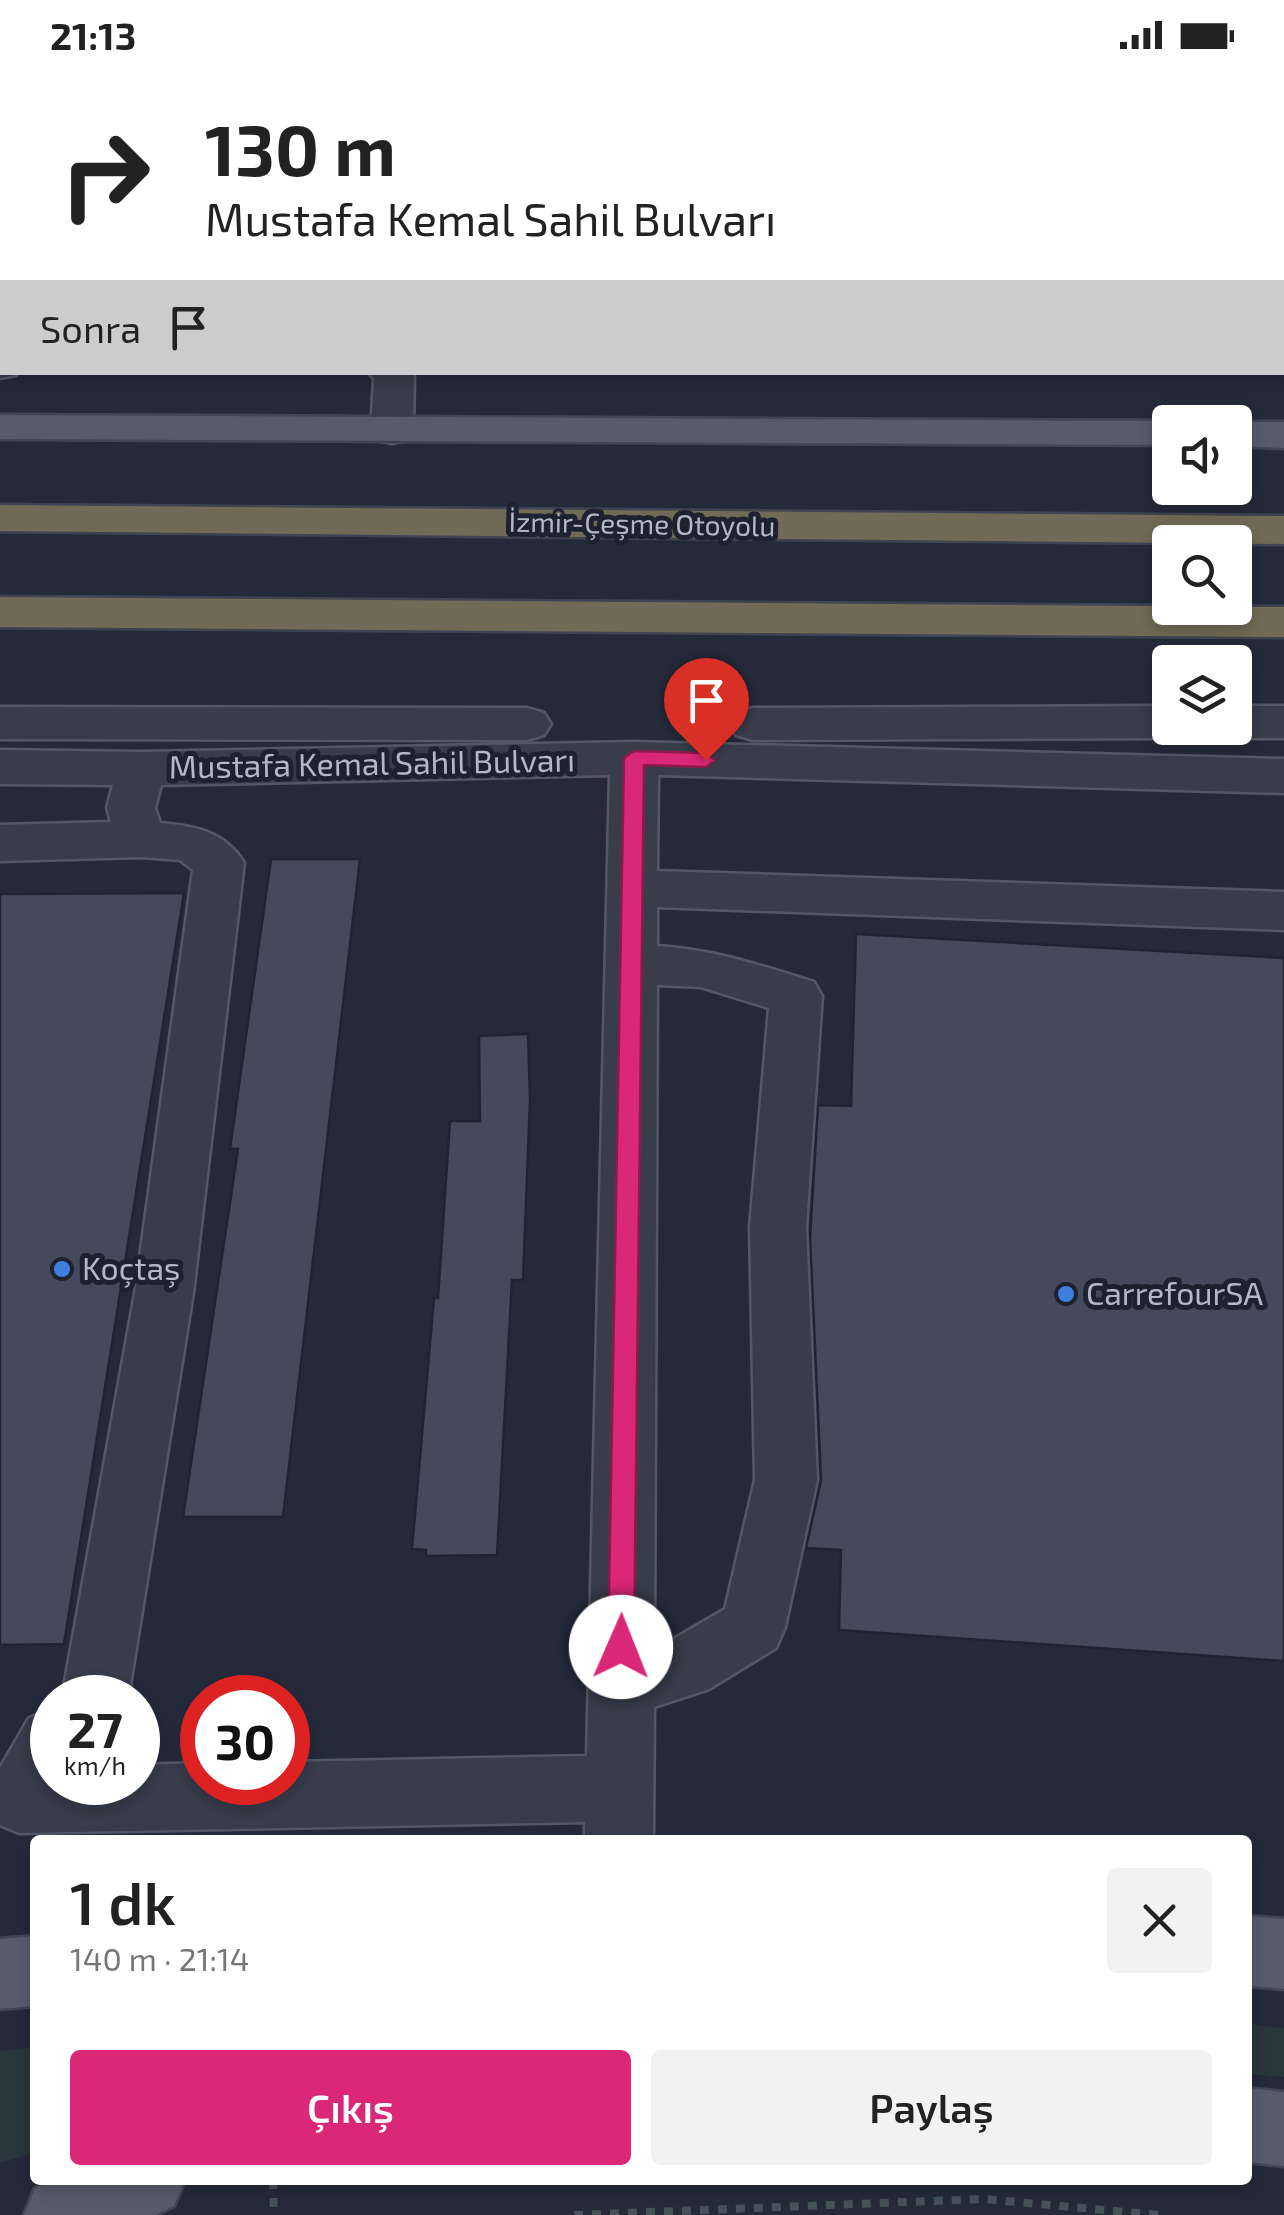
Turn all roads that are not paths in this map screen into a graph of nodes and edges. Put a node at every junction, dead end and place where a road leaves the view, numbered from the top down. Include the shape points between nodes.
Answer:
1 (394, 375) edge
2 (0, 426) edge
3 (392, 430) junction
4 (1152, 433) edge
5 (1252, 434) edge
6 (1284, 435) edge
7 (0, 518) edge
8 (1284, 530) edge
9 (0, 612) edge
10 (1284, 622) edge
11 (1152, 722) edge
12 (1252, 722) edge
13 (1284, 722) edge
14 (0, 723) edge
15 (634, 758) junction
16 (0, 767) edge
17 (142, 769) junction
18 (1284, 776) edge
19 (141, 839) junction
20 (0, 843) edge
21 (632, 888) junction
22 (1284, 912) edge
23 (631, 964) junction
24 (99, 1675) edge
25 (620, 1685) junction
26 (30, 1771) edge
27 (9, 1800) edge
28 (619, 1814) edge
29 (1252, 1951) edge
30 (1284, 1954) edge
31 (30, 1971) edge
32 (0, 1974) edge
33 (1252, 2125) edge
34 (1284, 2129) edge
35 (136, 2185) edge
36 (62, 2215) edge

1 - 3 street
2 - 3 main road
3 - 4 main road
5 - 6 main road
7 - 8 highway, İzmir-Çeşme Otoyolu
9 - 10 highway
11 - 14 street, Mustafa Kemal Sahil Bulvarı
12 - 13 street
15 - 17 street, Mustafa Kemal Sahil Bulvarı
15 - 18 street, Mustafa Kemal Sahil Bulvarı
15 - 21 street
16 - 17 street, Mustafa Kemal Sahil Bulvarı
17 - 19 street via 130,808
19 - 20 street
19 - 24 street via 192,843 219,863 164,1293
21 - 22 street
21 - 23 street
23 - 25 street
23 - 25 street via 701,968 796,996 778,1227 786,1480 753,1627 686,1666
25 - 28 street
26 - 27 street
27 - 28 street
29 - 30 main road
31 - 32 main road
33 - 34 main road
35 - 36 main road

